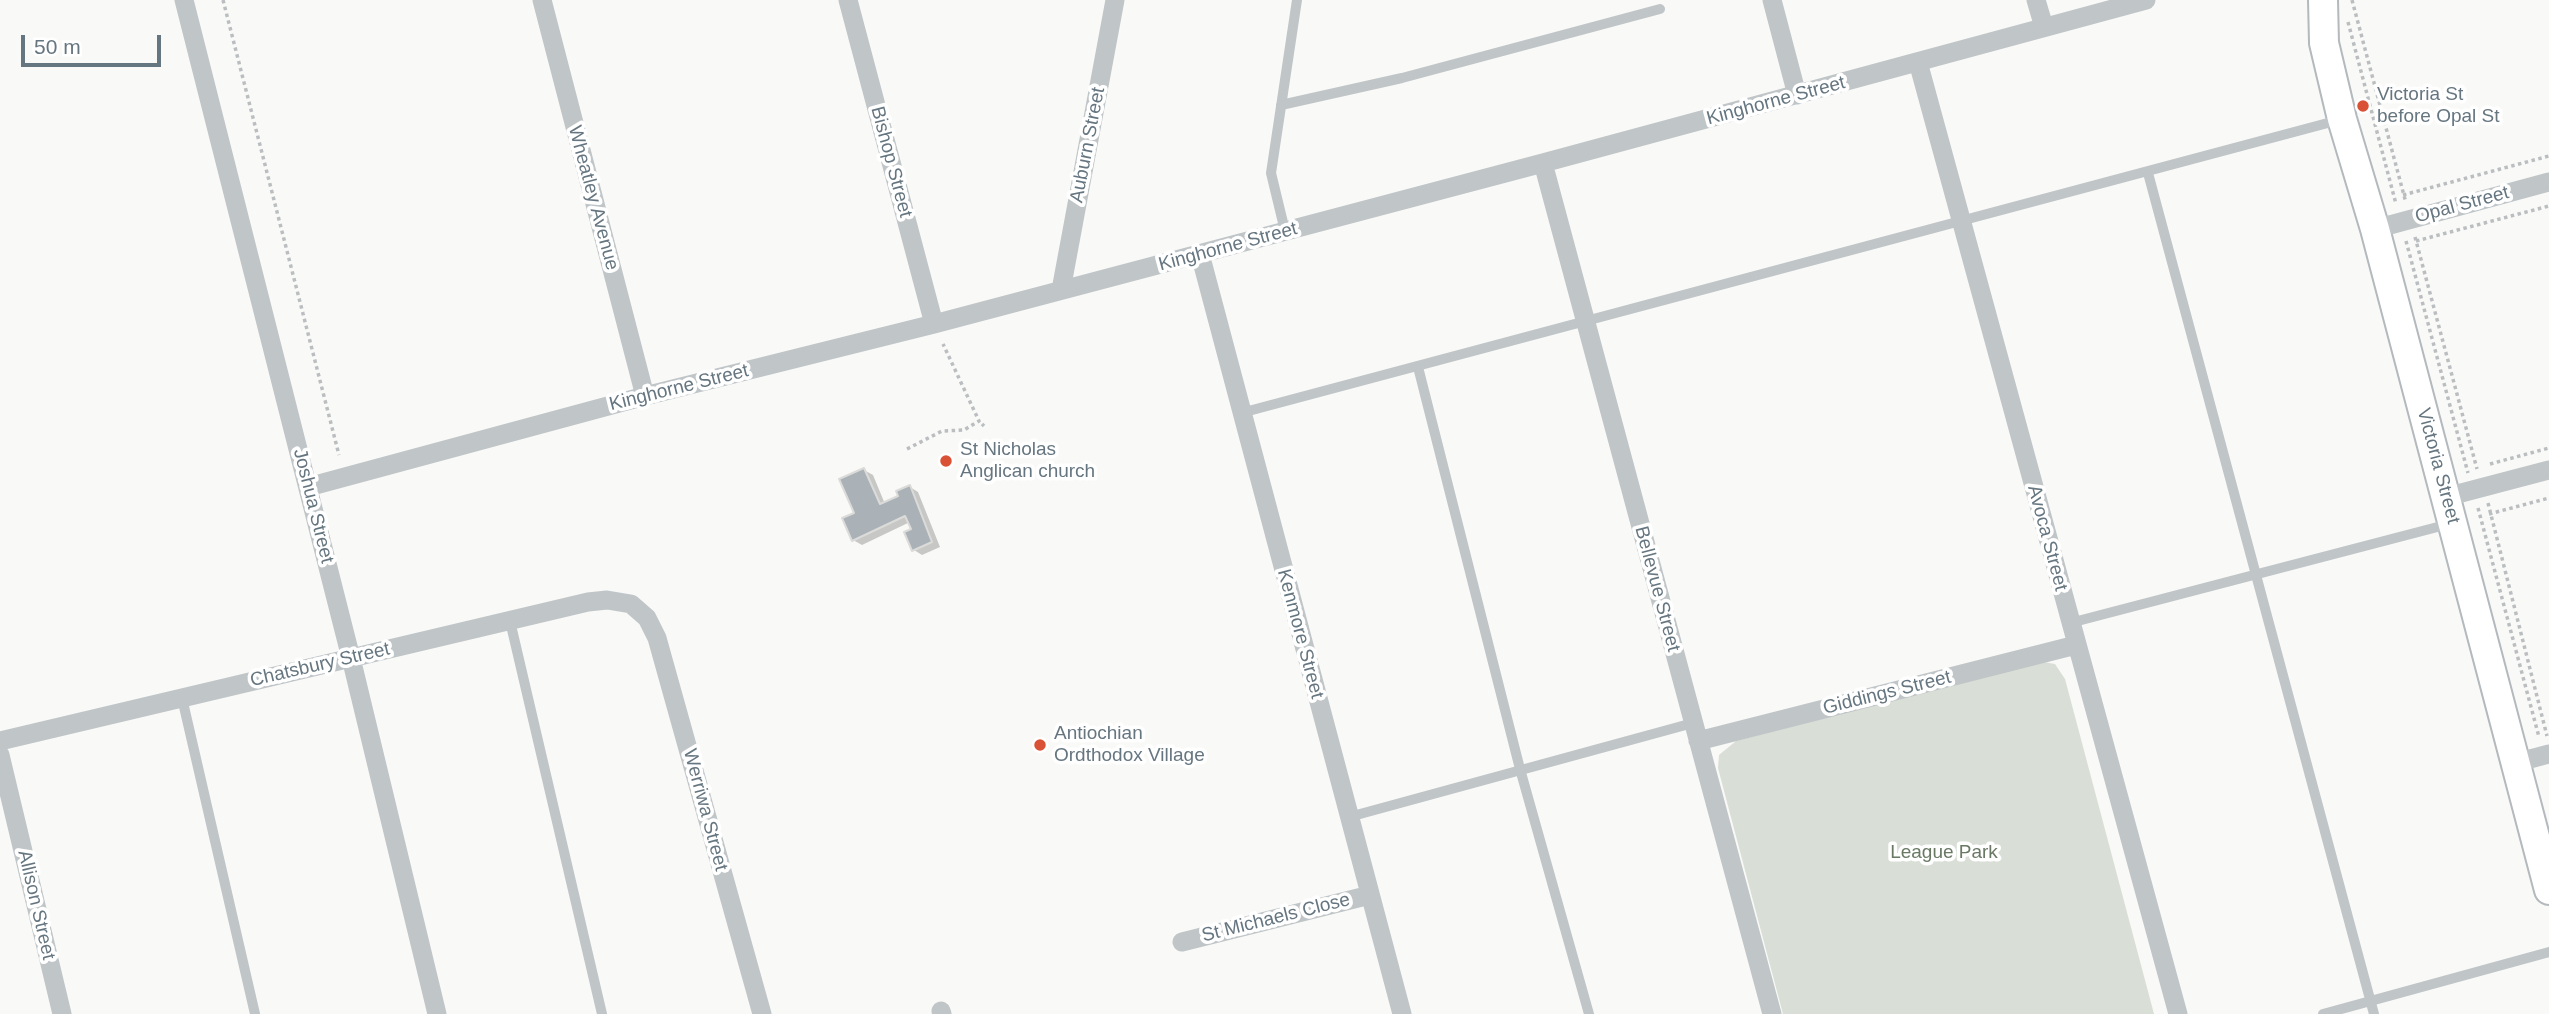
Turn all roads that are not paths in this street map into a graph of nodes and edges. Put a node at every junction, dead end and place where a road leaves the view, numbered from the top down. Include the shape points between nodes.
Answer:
1 (184, 0) edge
2 (542, 0) edge
3 (848, 0) edge
4 (1115, 0) edge
5 (1297, 0) edge
6 (1772, 0) edge
7 (2036, 0) edge
8 (2146, 0) edge
9 (2302, 0) edge
10 (2334, 6) edge
11 (1660, 9) dead end
12 (2044, 27) junction
13 (2324, 43) junction
14 (1918, 62) junction
15 (1797, 95) junction
16 (1281, 105) junction
17 (2342, 119) junction
18 (1543, 163) junction
19 (2148, 173) junction
20 (2549, 182) edge
21 (1961, 222) junction
22 (2375, 229) junction
23 (1285, 232) junction
24 (1200, 254) junction
25 (1060, 290) junction
26 (1584, 323) junction
27 (934, 324) junction
28 (1418, 367) junction
29 (645, 396) junction
30 (1241, 413) junction
31 (2549, 470) edge
32 (308, 487) junction
33 (2450, 510) junction
34 (2256, 575) junction
35 (639, 611) joint
36 (510, 621) junction
37 (2070, 623) junction
38 (2076, 645) junction
39 (351, 658) junction
40 (182, 698) junction
41 (1696, 732) junction
42 (0, 741) edge
43 (2549, 754) edge
44 (0, 755) edge
45 (2515, 763) junction
46 (1520, 769) junction
47 (1349, 817) junction
48 (2549, 890) edge
49 (1370, 894) junction
50 (1182, 942) dead end
51 (2549, 952) edge
52 (2371, 1002) junction
53 (62, 1014) edge
54 (255, 1014) edge
55 (437, 1014) edge
56 (602, 1014) edge
57 (762, 1014) edge
58 (1402, 1014) edge
59 (1588, 1014) edge
60 (1772, 1014) edge
61 (2178, 1014) edge
62 (2323, 1014) edge
63 (2374, 1014) edge

1 - 32 street, Joshua Street
2 - 29 street, Wheatley Avenue
3 - 27 street, Bishop Street
4 - 25 street, Auburn Street
5 - 16 lane
6 - 15 street
7 - 12 street
8 - 12 street, Kinghorne Street
9 - 13 main road, Victoria Street
10 - 13 main road, Victoria Street
11 - 16 lane via 1402,78
12 - 14 street, Kinghorne Street
13 - 17 main road, Victoria Street
14 - 15 street, Kinghorne Street
14 - 21 street, Avoca Street
15 - 18 street, Kinghorne Street
16 - 23 lane via 1271,173
17 - 19 lane
17 - 22 main road, Victoria Street
18 - 23 street, Kinghorne Street
18 - 26 street, Bellevue Street
19 - 21 lane
19 - 34 lane
20 - 22 street, Opal Street
21 - 26 lane
21 - 37 street, Avoca Street
22 - 33 main road, Victoria Street
23 - 24 street, Kinghorne Street
24 - 25 street, Kinghorne Street
24 - 30 street, Kenmore Street
25 - 27 street, Kinghorne Street
26 - 28 lane
26 - 41 street, Bellevue Street
27 - 29 street, Kinghorne Street
28 - 30 lane
28 - 46 lane
29 - 32 street, Kinghorne Street
30 - 47 street, Kenmore Street
31 - 33 street
32 - 39 street, Joshua Street
33 - 34 lane
33 - 45 main road, Victoria Street
34 - 37 lane
34 - 52 lane
35 - 36 street, Chatsbury Street via 631,604 607,600
35 - 57 street, Werriwa Street via 657,638
36 - 39 street, Chatsbury Street
36 - 56 lane
37 - 38 street, Avoca Street
38 - 41 street, Giddings Street
38 - 61 street, Avoca Street
39 - 40 street, Chatsbury Street
39 - 55 street, Joshua Street
40 - 42 street, Chatsbury Street
40 - 54 lane
41 - 46 lane
41 - 60 street, Bellevue Street
43 - 45 street
44 - 53 street, Allison Street
45 - 48 main road, Victoria Street
46 - 47 lane
46 - 59 lane
47 - 49 street, Kenmore Street
49 - 50 street, St Michaels Close
49 - 58 street, Kenmore Street
51 - 52 lane
52 - 62 lane
52 - 63 lane

